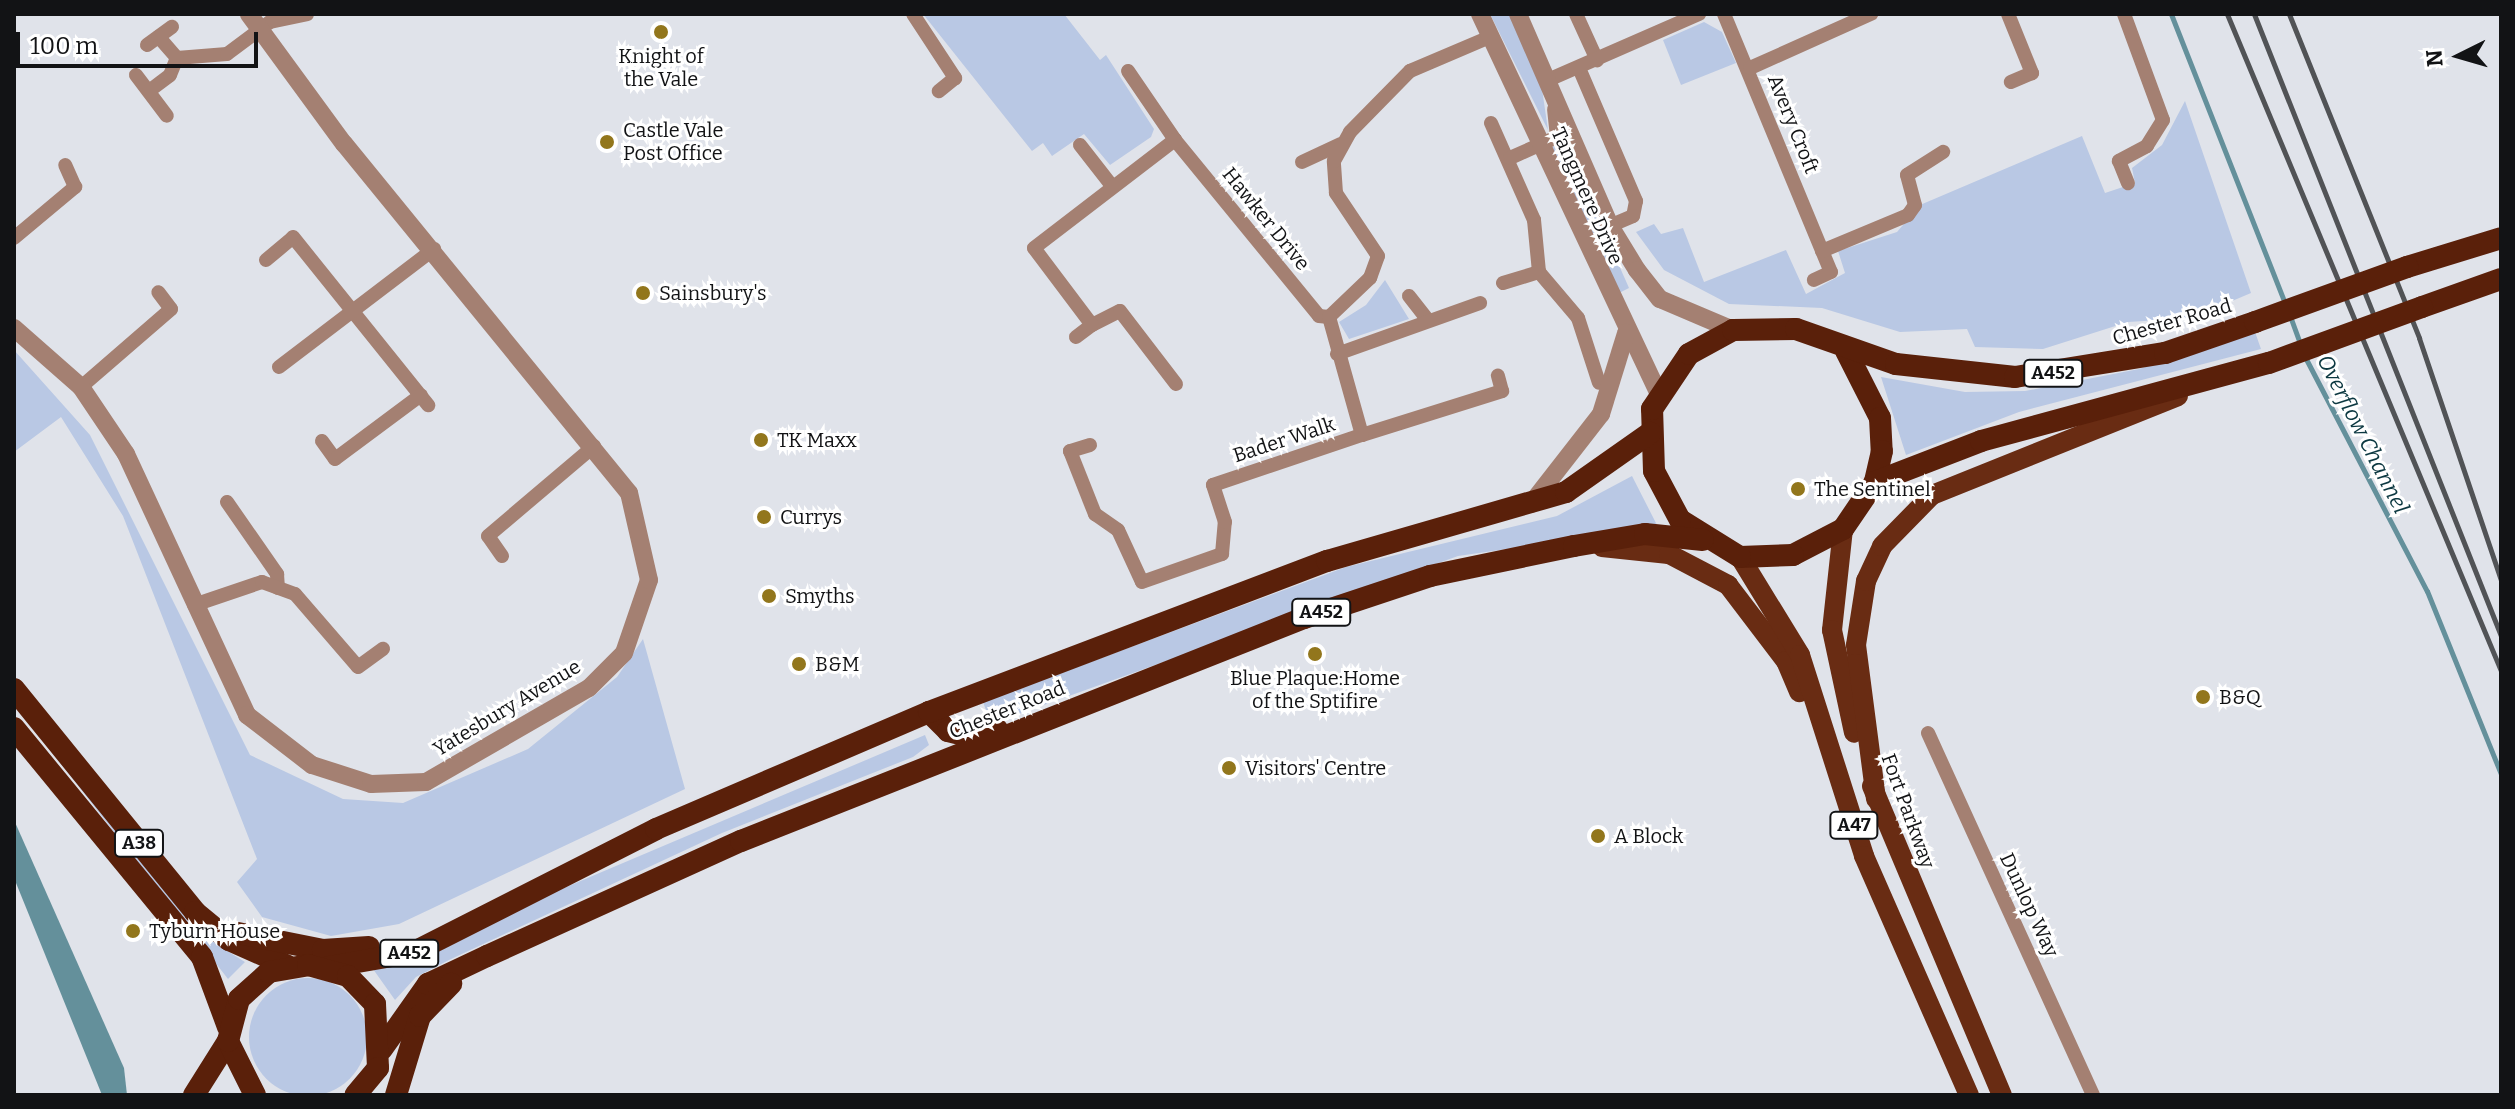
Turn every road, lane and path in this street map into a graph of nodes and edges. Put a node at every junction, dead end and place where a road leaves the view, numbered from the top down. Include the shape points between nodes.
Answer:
1 (307, 14) edge
2 (913, 14) edge
3 (1480, 14) edge
4 (1518, 14) edge
5 (1576, 14) edge
6 (1699, 14) edge
7 (1724, 14) edge
8 (1871, 14) edge
9 (2008, 14) edge
10 (2124, 14) edge
11 (255, 21) edge
12 (172, 27) dead end
13 (1492, 36) junction
14 (177, 58) junction
15 (1597, 60) junction
16 (1579, 68) junction
17 (1750, 68) junction
18 (1128, 71) dead end
19 (136, 75) dead end
20 (1548, 80) junction
21 (2011, 82) dead end
22 (149, 91) junction
23 (939, 91) dead end
24 (167, 116) dead end
25 (1491, 123) dead end
26 (1175, 140) junction
27 (1341, 144) junction
28 (1080, 145) dead end
29 (1539, 146) junction
30 (1943, 152) dead end
31 (1510, 158) junction
32 (1302, 162) dead end
33 (65, 165) dead end
34 (2128, 183) dead end
35 (1112, 186) junction
36 (1610, 226) junction
37 (14, 238) edge
38 (2501, 238) edge
39 (434, 249) junction
40 (1822, 251) junction
41 (266, 260) dead end
42 (1539, 272) junction
43 (2501, 279) edge
44 (1814, 280) dead end
45 (1503, 283) dead end
46 (158, 292) dead end
47 (1409, 296) dead end
48 (1480, 303) dead end
49 (352, 306) junction
50 (1329, 317) junction
51 (1428, 320) junction
52 (1092, 325) junction
53 (14, 328) edge
54 (1733, 330) junction
55 (1626, 333) junction
56 (1076, 337) dead end
57 (1336, 350) junction
58 (1846, 351) junction
59 (279, 367) dead end
60 (1498, 376) dead end
61 (1599, 383) dead end
62 (1176, 384) dead end
63 (2206, 384) junction
64 (81, 387) junction
65 (1659, 394) junction
66 (1650, 433) junction
67 (1362, 435) junction
68 (322, 441) dead end
69 (1090, 445) dead end
70 (594, 446) junction
71 (1875, 482) junction
72 (227, 502) dead end
73 (1531, 504) junction
74 (1843, 529) junction
75 (1703, 540) junction
76 (1574, 546) junction
77 (502, 556) dead end
78 (1740, 557) junction
79 (278, 588) junction
80 (194, 605) junction
81 (383, 649) dead end
82 (14, 689) edge
83 (1108, 695) junction
84 (929, 712) junction
85 (14, 728) edge
86 (1928, 733) dead end
87 (1876, 799) junction
88 (1864, 856) junction
89 (482, 917) junction
90 (205, 922) junction
91 (487, 956) junction
92 (288, 966) junction
93 (329, 967) junction
94 (228, 1034) junction
95 (380, 1058) junction
96 (194, 1095) edge
97 (255, 1095) edge
98 (355, 1095) edge
99 (379, 1095) edge
100 (396, 1095) edge
101 (1969, 1095) edge
102 (2002, 1095) edge
103 (2093, 1095) edge

1 - 11 street
2 - 23 street via 955,78
3 - 13 street, Tangmere Drive
4 - 20 street, Tangmere Drive
5 - 15 street
6 - 15 street
7 - 17 street, Avery Croft
8 - 17 street
9 - 21 street via 2032,73
10 - 34 street via 2163,120 2147,146 2119,161
11 - 14 street via 227,54
11 - 39 street, Yatesbury Avenue
12 - 14 street via 153,41
13 - 27 street via 1410,71
13 - 29 street, Tangmere Drive
14 - 22 street via 170,75
15 - 16 street
16 - 20 street
16 - 36 street via 1636,201 1633,216
17 - 40 street, Avery Croft
18 - 26 street, Hawker Drive
19 - 22 street
20 - 29 street via 1557,137
20 - 36 street, Tangmere Drive
22 - 24 street
25 - 31 street
26 - 35 street
26 - 50 street, Hawker Drive via 1319,316
27 - 32 street
27 - 50 street via 1336,193 1376,244 1378,267
28 - 35 street
29 - 31 street
29 - 55 street, Tangmere Drive
30 - 40 street via 1907,175 1915,205 1908,215
31 - 42 street via 1534,220
33 - 37 street via 75,187
35 - 52 street via 1034,248
36 - 54 street, Tangmere Drive via 1660,299
38 - 58 highway, Chester Road / A452, bridge via 2165,353 2015,377
39 - 49 street
39 - 70 street, Yatesbury Avenue
40 - 44 street via 1831,272
41 - 49 street via 293,237
42 - 45 street
42 - 61 street via 1578,318
43 - 63 highway, A452, bridge
46 - 64 street via 171,309
47 - 51 street
48 - 51 street
49 - 59 street
49 - 68 street via 424,400 335,459
50 - 57 street
51 - 57 street
52 - 56 street
52 - 62 street via 1120,311
53 - 64 street, Yatesbury Avenue
54 - 58 highway via 1796,329
54 - 65 highway via 1689,354
55 - 65 street, Tangmere Drive
55 - 73 street via 1601,414
57 - 67 street, Bader Walk
58 - 71 highway via 1880,418
60 - 67 street, Bader Walk via 1502,391
63 - 71 highway, A452 via 1981,441
63 - 87 main road via 1932,495 1882,546 1866,581 1856,645
64 - 80 street, Yatesbury Avenue via 126,454
65 - 66 highway
66 - 73 highway, Chester Road / A452 via 1590,479
66 - 75 highway via 1662,494
67 - 69 street, Bader Walk via 1213,485 1225,522 1222,554 1142,582 1118,530 1095,514 1070,451
70 - 77 street via 488,536
70 - 80 street, Yatesbury Avenue via 629,493 647,556 649,580 629,645 589,688 426,782 371,784 336,773 260,728 221,668
71 - 74 highway
72 - 79 street via 277,574
73 - 84 highway, Chester Road / A452 via 1327,561
74 - 78 highway via 1793,555
74 - 87 main road, Fort Parkway / A47 via 1832,630 1844,702
75 - 76 highway, Chester Road / A452 via 1645,534
75 - 78 highway
76 - 83 highway, Chester Road / A452 via 1430,576
76 - 88 main road via 1669,554 1728,585 1786,661
78 - 88 main road, A47 via 1800,655
79 - 80 street via 262,582
79 - 81 street via 295,594 358,667
82 - 90 highway, A38
83 - 84 highway, A452 via 968,736 948,731
83 - 91 highway, Chester Road / A452 via 741,841
84 - 89 highway, Chester Road / A452 via 656,829
85 - 94 highway, A38 via 202,957
86 - 103 street, Dunlop Way
87 - 102 main road, Fort Parkway / A47
88 - 101 main road, A47
89 - 90 highway via 383,945 323,950
89 - 93 highway, Chester Road / A452 via 414,952
90 - 92 highway, A38
91 - 95 highway, Chester Road / A452 via 428,984
91 - 100 highway via 420,1016
92 - 93 highway, A38
92 - 94 highway, A38 via 252,982
93 - 95 highway, A38 via 361,984 375,1004
94 - 96 highway
94 - 97 highway, A38
95 - 98 highway, Chester Road
95 - 99 highway, A38

